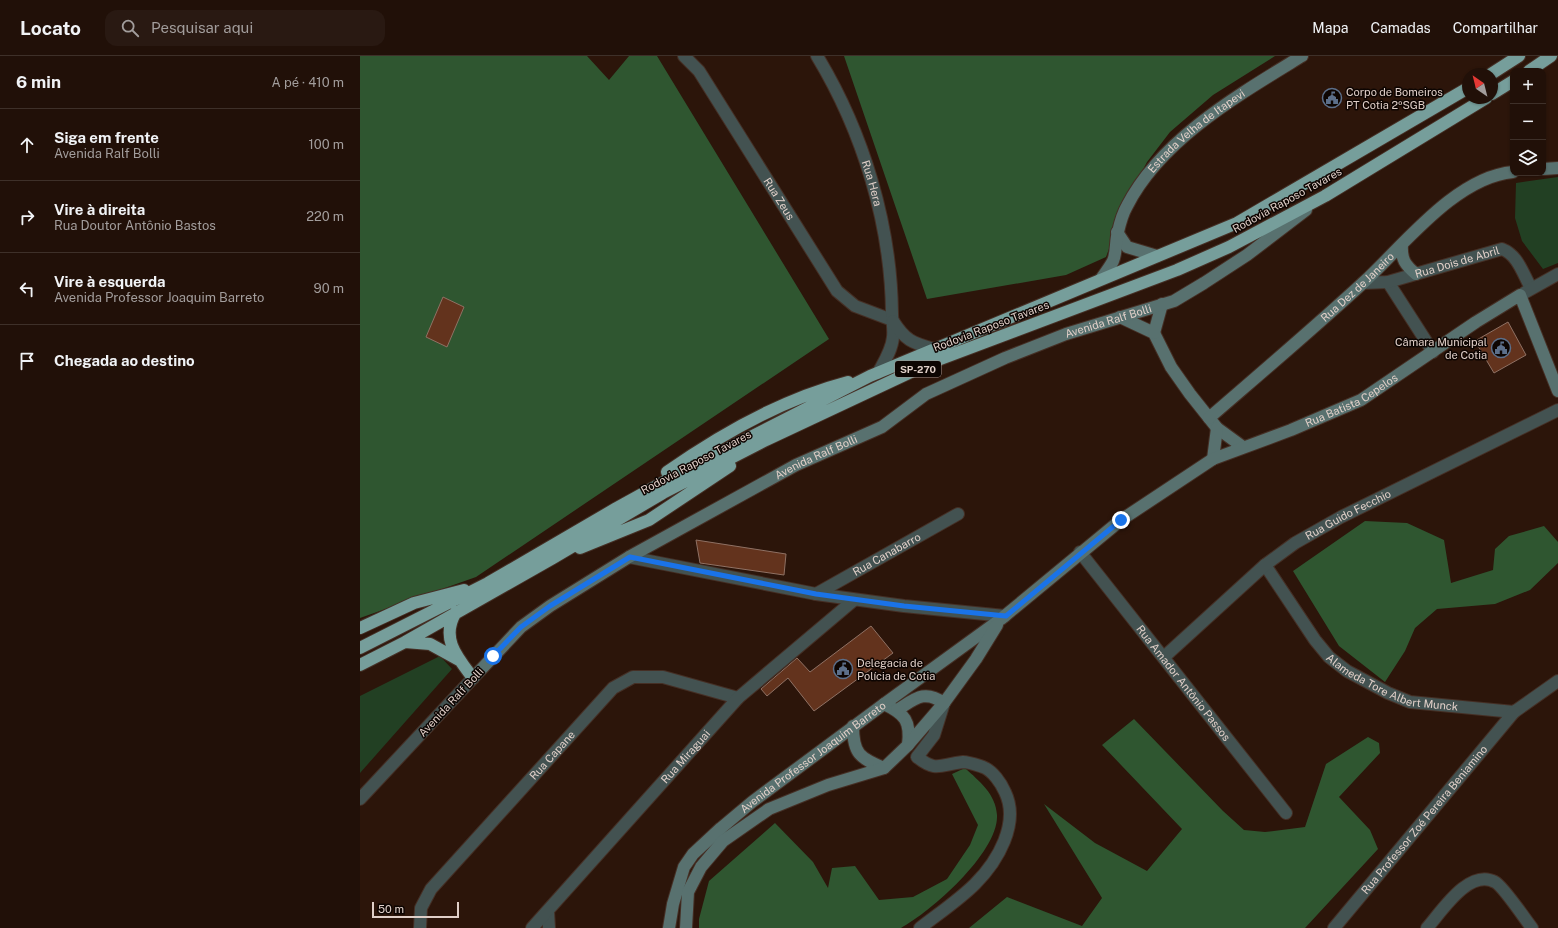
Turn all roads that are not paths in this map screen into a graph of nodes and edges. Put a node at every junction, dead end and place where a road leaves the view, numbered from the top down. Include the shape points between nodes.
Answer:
1 (684, 56) edge
2 (817, 56) edge
3 (1302, 56) edge
4 (1519, 56) edge
5 (1551, 56) edge
6 (1533, 68) edge
7 (1498, 70) edge
8 (1510, 83) edge
9 (1498, 90) edge
10 (1462, 92) edge
11 (1476, 104) edge
12 (1558, 168) edge
13 (1546, 169) edge
14 (1510, 173) edge
15 (1325, 196) junction
16 (1118, 232) junction
17 (1402, 245) junction
18 (1156, 256) junction
19 (1416, 274) junction
20 (1558, 274) edge
21 (1101, 279) junction
22 (1388, 282) junction
23 (1363, 283) junction
24 (1531, 288) junction
25 (1520, 295) junction
26 (1162, 304) junction
27 (1120, 317) junction
28 (892, 320) junction
29 (1154, 333) junction
30 (934, 349) junction
31 (1433, 352) junction
32 (874, 374) junction
33 (1558, 391) edge
34 (1558, 410) edge
35 (1213, 423) junction
36 (1243, 447) junction
37 (1213, 459) junction
38 (958, 514) dead end
39 (1080, 552) junction
40 (630, 557) junction
41 (1265, 565) junction
42 (488, 583) junction
43 (816, 594) junction
44 (854, 600) junction
45 (456, 612) junction
46 (1003, 618) junction
47 (360, 628) edge
48 (405, 642) junction
49 (360, 648) edge
50 (1164, 657) junction
51 (459, 660) junction
52 (360, 665) edge
53 (473, 678) junction
54 (1558, 681) edge
55 (738, 698) junction
56 (944, 703) junction
57 (884, 704) junction
58 (897, 710) junction
59 (1514, 712) junction
60 (853, 726) junction
61 (908, 746) junction
62 (884, 768) junction
63 (360, 799) edge
64 (1286, 813) dead end
65 (548, 911) junction
66 (420, 928) edge
67 (532, 928) edge
68 (549, 928) edge
69 (669, 928) edge
70 (686, 928) edge
71 (920, 928) edge
72 (1334, 928) edge
73 (1427, 928) edge
74 (1532, 928) edge

1 - 28 street, Rua Zeus via 699,71 836,291 855,306
2 - 28 street, Rua Hera via 859,141 878,207 892,278
3 - 16 main road, Estrada Velha de Itapevi via 1219,109 1167,152 1139,185 1126,207
4 - 7 highway
5 - 6 highway
8 - 9 highway
10 - 18 highway, Rodovia Raposo Tavares / SP-270 via 1237,223
11 - 15 highway, Rodovia Raposo Tavares / SP-270
12 - 13 main road
14 - 17 main road, Rua Dez de Janeiro via 1483,180 1452,199
15 - 26 main road, Avenida Ralf Bolli via 1247,255 1174,301
15 - 45 highway, Rodovia Raposo Tavares / SP-270 via 1229,247 1177,270 930,363 766,440 649,520 553,558
16 - 18 main road via 1127,246
16 - 21 main road, Estrada Velha de Itapevi via 1116,251
17 - 19 main road via 1401,255 1405,266
17 - 23 main road, Rua Dez de Janeiro
18 - 21 highway, Rodovia Raposo Tavares / SP-270
19 - 22 street, Rua Dois de Abril
19 - 24 street, Rua Dois de Abril via 1502,249 1514,256
20 - 24 street
21 - 30 highway, Rodovia Raposo Tavares / SP-270
22 - 23 street, Rua Dois de Abril
22 - 31 street
23 - 35 main road, Rua Dez de Janeiro
24 - 25 street
25 - 31 main road, Rua Batista Cepelos
25 - 33 main road
26 - 27 main road, Avenida Ralf Bolli
26 - 29 main road
27 - 29 main road
27 - 40 main road, Avenida Ralf Bolli via 1066,334 1005,358 926,394 882,427 796,464
28 - 30 street via 902,334 914,344
28 - 32 street, Rua Hera via 893,337 889,354
29 - 35 main road via 1171,367
30 - 32 highway, Rodovia Raposo Tavares / SP-270
31 - 36 main road, Rua Batista Cepelos via 1360,400
32 - 42 highway, Rodovia Raposo Tavares / SP-270 via 680,473
34 - 41 street, Rua Guido Fecchio via 1341,517 1294,543
35 - 36 main road
35 - 37 main road
36 - 37 main road, Rua Batista Cepelos
37 - 39 main road, Avenida Professor Joaquim Barreto via 1121,520
38 - 43 street, Rua Canabarro
39 - 46 main road, Avenida Professor Joaquim Barreto
39 - 50 street, Rua Amador Antônio Passos
40 - 43 street
40 - 53 main road, Avenida Ralf Bolli via 521,627
41 - 50 street, Rua Guido Fecchio
41 - 59 street, Alameda Tore Albert Munck via 1315,640 1329,657 1347,671 1410,702
42 - 47 highway via 414,603
42 - 49 highway, Rodovia Raposo Tavares / SP-270
43 - 44 street
44 - 46 street
44 - 55 street, Rua Miraguai
45 - 48 highway
45 - 51 highway via 450,622 448,634
46 - 56 main road, Avenida Professor Joaquim Barreto
46 - 57 main road, Avenida Professor Joaquim Barreto
48 - 51 highway via 430,644
48 - 52 highway
50 - 64 street, Rua Amador Antônio Passos
51 - 53 highway
53 - 63 street, Avenida Ralf Bolli
54 - 59 street
55 - 65 street, Rua Miraguai
55 - 66 street, Rua Capane via 663,677 633,678 613,688 431,889 421,908
56 - 58 main road via 934,696 926,695
56 - 61 main road, Avenida Professor Joaquim Barreto
56 - 71 street via 934,735 917,757 929,766 940,767 964,762 985,768 1000,782 1010,802 1011,819 992,864 979,879
57 - 58 main road
57 - 60 main road, Avenida Professor Joaquim Barreto
58 - 61 main road via 910,729
59 - 72 street, Rua Professor Zoé Pereira Beniamino
60 - 62 main road via 853,741 857,752 865,760
60 - 69 main road, Avenida Professor Joaquim Barreto via 752,802 693,854 678,881
61 - 62 main road, Avenida Professor Joaquim Barreto
62 - 70 main road, Avenida Professor Joaquim Barreto via 828,785 769,809 723,841 701,867 688,892
65 - 67 street, Rua Miraguai
65 - 68 street
73 - 74 street via 1465,885 1481,878 1496,883

